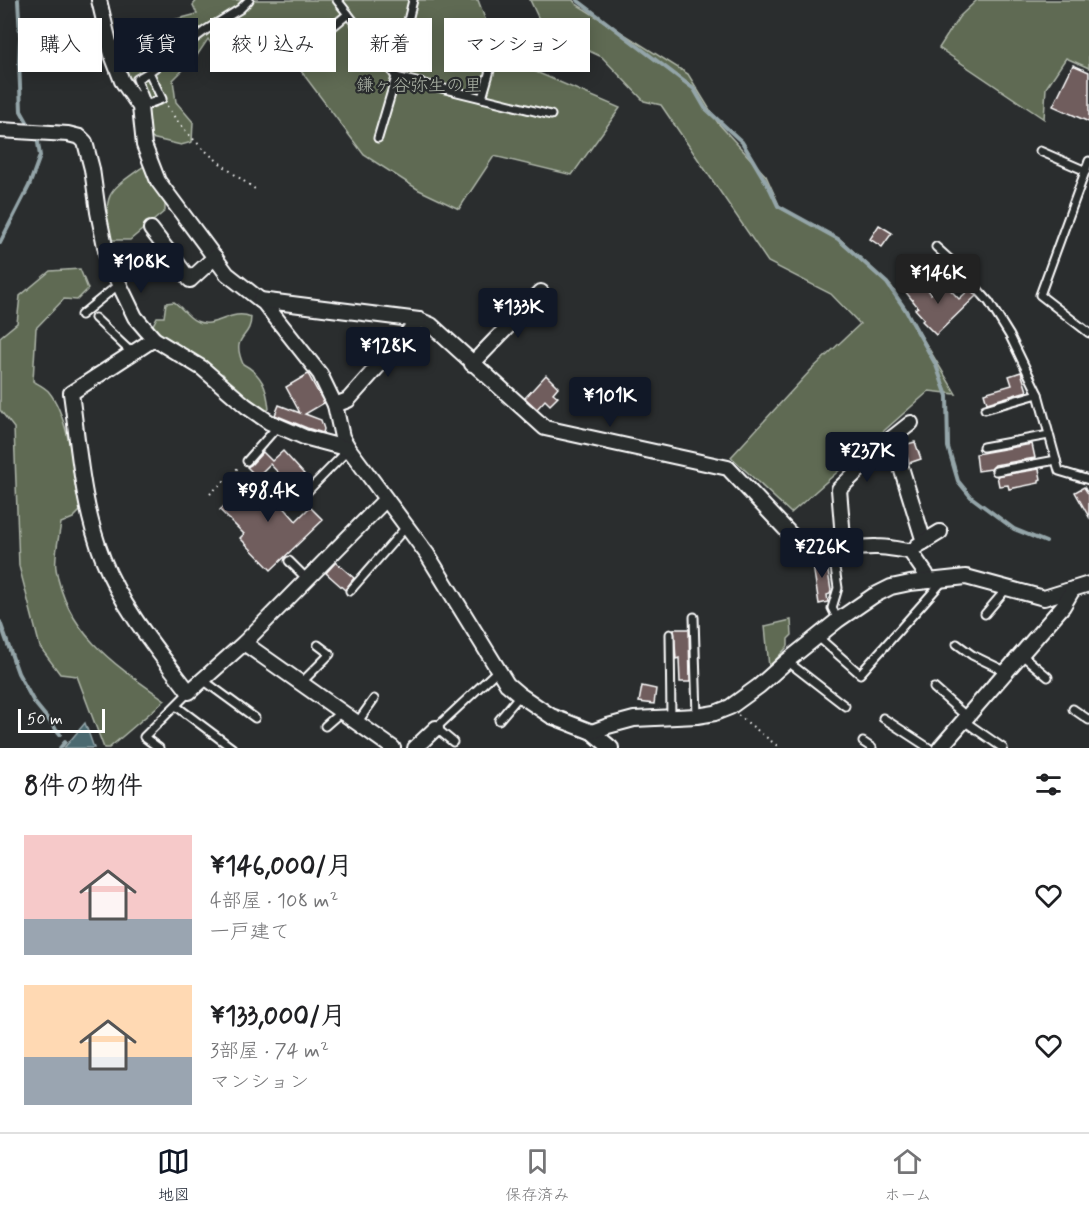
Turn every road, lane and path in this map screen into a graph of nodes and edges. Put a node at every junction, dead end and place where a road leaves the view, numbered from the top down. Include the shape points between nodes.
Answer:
1 (99, 0) edge
2 (249, 0) edge
3 (337, 0) edge
4 (413, 0) edge
5 (348, 14) junction
6 (351, 18) edge
7 (409, 18) edge
8 (336, 24) edge
9 (198, 36) edge
10 (149, 72) joint
11 (393, 72) edge
12 (490, 72) edge
13 (396, 77) junction
14 (482, 98) junction
15 (162, 99) junction
16 (143, 106) junction
17 (551, 115) dead end
18 (0, 130) edge
19 (378, 138) dead end
20 (1040, 151) dead end
21 (1089, 161) edge
22 (1086, 171) junction
23 (255, 189) dead end
24 (151, 229) dead end
25 (936, 247) dead end
26 (215, 257) junction
27 (118, 285) junction
28 (541, 292) dead end
29 (260, 300) junction
30 (81, 315) dead end
31 (95, 318) dead end
32 (419, 320) junction
33 (1089, 333) edge
34 (154, 339) junction
35 (133, 354) junction
36 (472, 364) junction
37 (1038, 394) junction
38 (335, 405) junction
39 (985, 409) dead end
40 (911, 423) dead end
41 (278, 426) junction
42 (1049, 435) junction
43 (892, 438) junction
44 (983, 447) dead end
45 (349, 449) junction
46 (1056, 460) junction
47 (247, 461) joint
48 (996, 471) dead end
49 (1089, 480) edge
50 (210, 494) dead end
51 (303, 496) dead end
52 (385, 500) junction
53 (406, 527) junction
54 (940, 532) dead end
55 (924, 542) junction
56 (844, 550) junction
57 (910, 551) junction
58 (289, 561) dead end
59 (834, 561) dead end
60 (307, 579) junction
61 (944, 580) junction
62 (929, 581) junction
63 (1089, 584) edge
64 (1008, 587) junction
65 (1072, 590) junction
66 (350, 591) dead end
67 (985, 614) dead end
68 (694, 617) dead end
69 (838, 620) junction
70 (670, 634) dead end
71 (817, 636) junction
72 (244, 643) junction
73 (318, 645) dead end
74 (957, 645) dead end
75 (1022, 655) junction
76 (787, 661) junction
77 (499, 669) junction
78 (1007, 672) junction
79 (1048, 677) dead end
80 (203, 680) junction
81 (301, 683) junction
82 (934, 688) dead end
83 (189, 692) junction
84 (520, 695) junction
85 (375, 699) dead end
86 (176, 706) junction
87 (730, 706) junction
88 (845, 706) dead end
89 (1073, 709) dead end
90 (341, 712) junction
91 (697, 716) junction
92 (255, 718) dead end
93 (671, 718) junction
94 (883, 718) dead end
95 (965, 719) junction
96 (499, 720) dead end
97 (1089, 720) edge
98 (357, 723) junction
99 (325, 726) dead end
100 (436, 728) junction
101 (453, 742) dead end
102 (600, 742) edge
103 (863, 742) dead end
104 (159, 748) edge
105 (232, 748) edge
106 (393, 748) edge
107 (415, 748) edge
108 (780, 748) edge
109 (872, 748) edge
110 (929, 748) edge
111 (940, 748) edge
112 (1003, 748) edge

1 - 16 street via 122,81
2 - 9 lane
3 - 5 lane
4 - 7 lane
5 - 6 lane
5 - 8 lane
10 - 15 lane
10 - 16 lane via 137,79
11 - 13 lane
12 - 14 lane
13 - 14 lane
13 - 19 lane
14 - 17 lane
15 - 16 lane
15 - 23 path via 187,133
16 - 26 street via 144,145 158,181
18 - 27 street via 68,134 85,142 108,261
20 - 22 lane
21 - 22 lane
22 - 33 lane via 1040,295
24 - 26 street via 190,280
25 - 37 lane via 989,302 1011,336
26 - 29 street via 227,274
27 - 30 lane
27 - 34 street via 135,317
28 - 36 street
29 - 32 street
29 - 38 street via 320,374
31 - 35 lane
32 - 36 street via 430,325
32 - 38 street via 348,400
34 - 35 street
34 - 41 street via 202,368 246,406
35 - 83 street via 71,393 85,496 103,559 118,591
36 - 56 street via 545,428 728,468 793,537 826,551
37 - 39 lane
37 - 42 lane
38 - 45 street
40 - 43 street
41 - 45 street
41 - 47 lane
42 - 44 lane
42 - 46 lane
43 - 55 street
43 - 56 street via 839,489
45 - 51 lane
45 - 52 street
46 - 48 lane
46 - 49 lane via 1059,471
47 - 50 path
52 - 53 street
52 - 60 street
53 - 66 lane
53 - 77 street
54 - 55 street
55 - 57 street
56 - 57 street via 876,547
57 - 62 street
58 - 60 lane
59 - 69 lane via 838,588 832,608
60 - 72 street
61 - 62 street
61 - 64 street via 966,578
61 - 71 lane via 860,674
62 - 69 street via 891,587
63 - 65 street
64 - 65 street via 1044,598
64 - 67 lane
65 - 75 street
68 - 91 lane
69 - 71 street
70 - 93 lane
71 - 76 street
72 - 80 street
72 - 81 street
73 - 81 lane via 330,654
74 - 78 lane
75 - 78 street
75 - 79 lane
76 - 87 street
76 - 88 lane
77 - 84 street via 507,684
77 - 100 lane
78 - 95 street
80 - 83 street
80 - 92 lane
81 - 90 street
82 - 95 lane
83 - 86 lane
84 - 96 lane
84 - 102 street
85 - 98 lane
86 - 104 lane via 144,737
86 - 105 lane
87 - 91 street
87 - 108 path
89 - 97 lane
90 - 98 street
90 - 99 lane
91 - 93 street
93 - 102 street via 634,720
94 - 110 lane
95 - 111 street
95 - 112 lane
98 - 106 street
100 - 101 lane
100 - 107 street
103 - 109 lane

